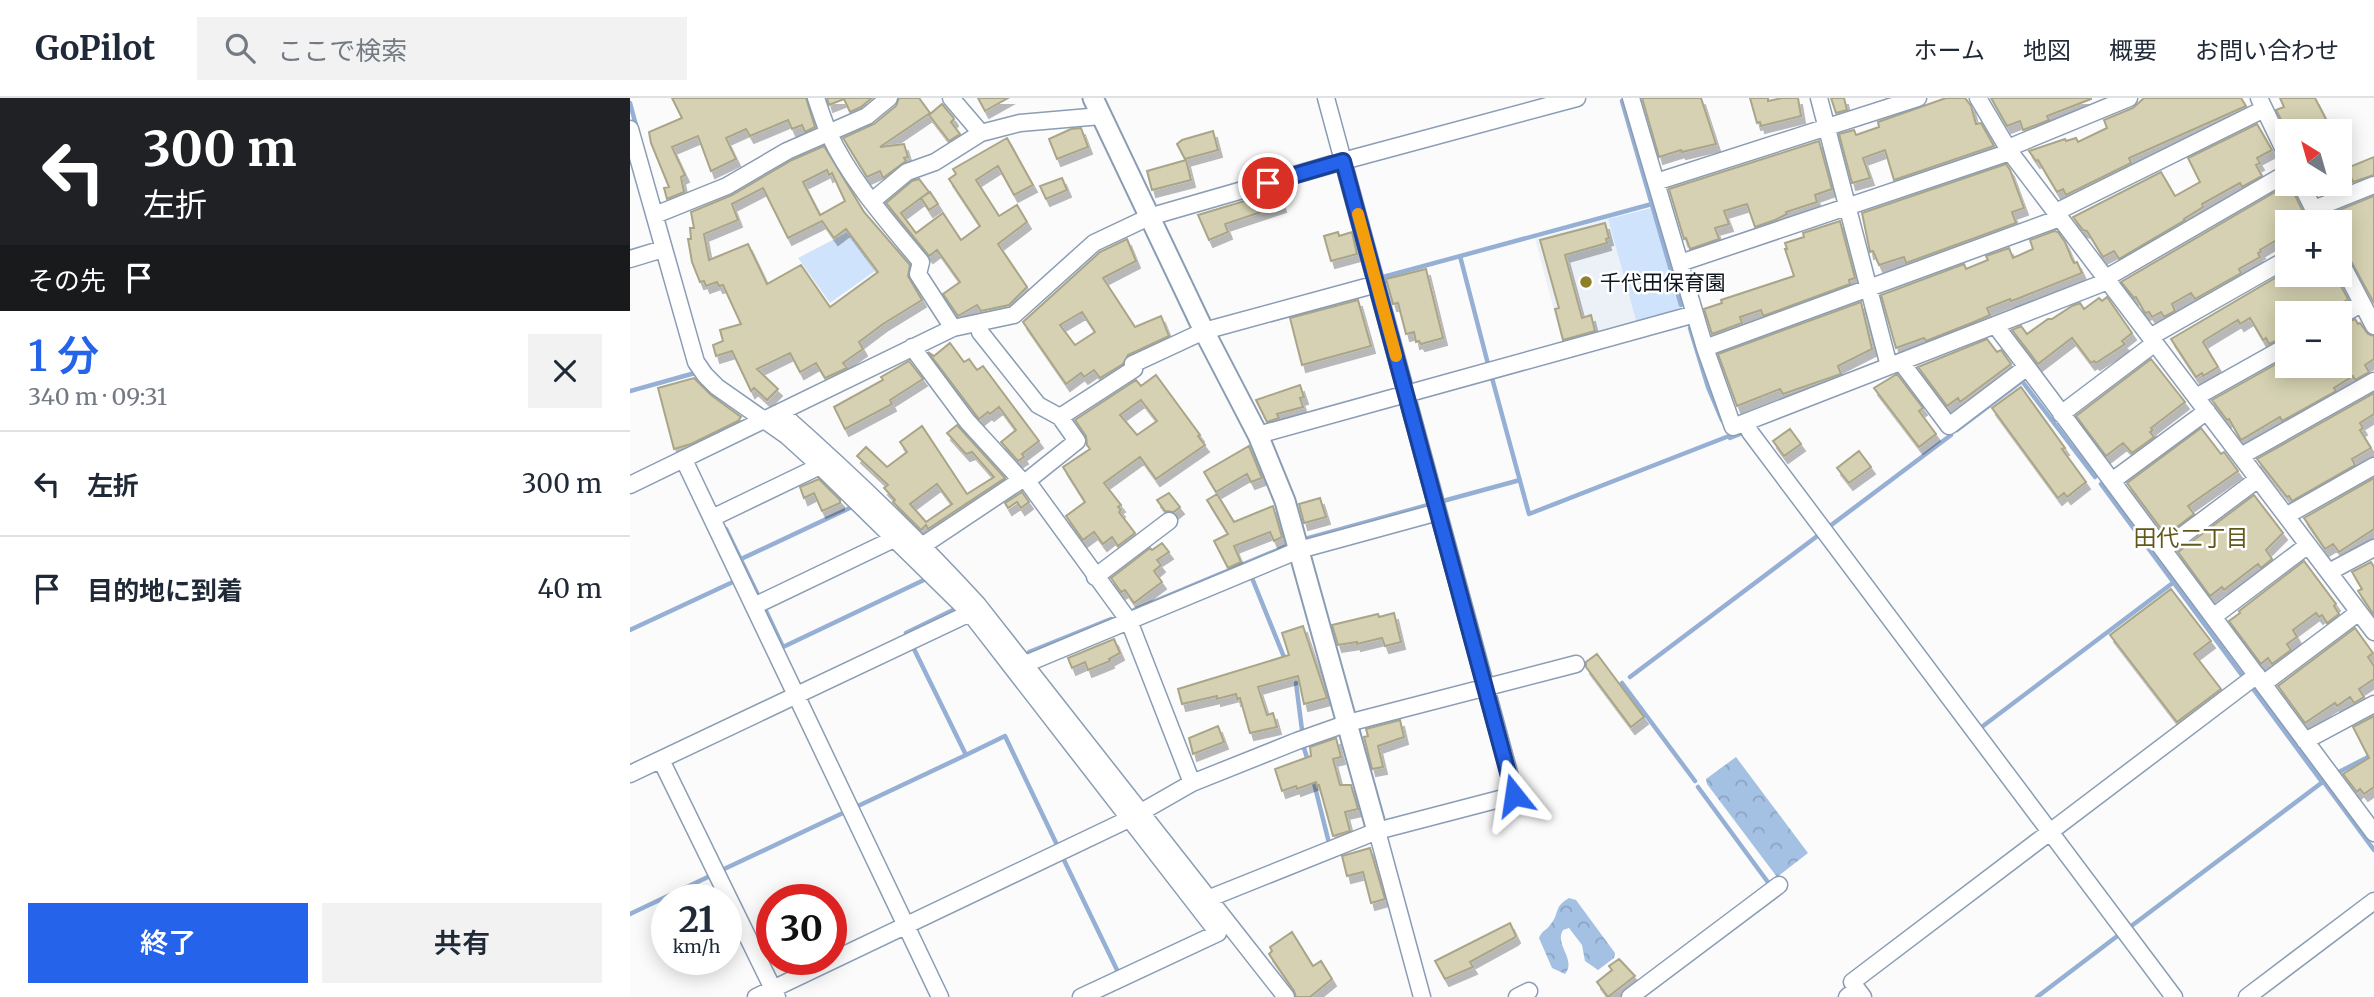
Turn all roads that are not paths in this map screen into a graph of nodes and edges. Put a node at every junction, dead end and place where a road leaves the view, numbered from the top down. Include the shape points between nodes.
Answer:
1 (816, 98) edge
2 (889, 98) edge
3 (951, 98) edge
4 (1326, 98) edge
5 (1577, 98) edge
6 (1631, 98) edge
7 (1819, 98) edge
8 (1918, 98) edge
9 (1978, 98) edge
10 (2129, 98) edge
11 (2261, 104) edge
12 (1097, 107) edge
13 (1826, 126) junction
14 (630, 129) edge
15 (2275, 132) edge
16 (829, 133) junction
17 (981, 133) junction
18 (2009, 150) junction
19 (1343, 161) junction
20 (2275, 180) edge
21 (1656, 182) junction
22 (2374, 185) edge
23 (872, 201) junction
24 (1847, 207) junction
25 (2328, 210) edge
26 (654, 215) junction
27 (2058, 215) junction
28 (1149, 217) junction
29 (663, 249) junction
30 (630, 259) edge
31 (1680, 263) junction
32 (2275, 266) edge
33 (2107, 280) junction
34 (1377, 284) junction
35 (2352, 286) edge
36 (1868, 288) junction
37 (2361, 304) junction
38 (2352, 309) edge
39 (1695, 314) junction
40 (978, 323) junction
41 (1996, 325) junction
42 (2374, 326) edge
43 (953, 328) junction
44 (1204, 331) junction
45 (2153, 340) junction
46 (912, 347) junction
47 (1706, 348) junction
48 (2275, 353) edge
49 (1895, 364) junction
50 (2027, 367) junction
51 (2374, 381) edge
52 (1406, 393) junction
53 (2196, 397) junction
54 (2207, 411) junction
55 (780, 412) junction
56 (2062, 414) junction
57 (1060, 416) junction
58 (765, 421) junction
59 (1746, 422) junction
60 (1258, 435) junction
61 (2241, 456) junction
62 (684, 460) junction
63 (820, 466) junction
64 (2374, 466) edge
65 (2258, 479) junction
66 (1024, 481) junction
67 (2112, 481) junction
68 (630, 485) edge
69 (1438, 512) junction
70 (2286, 516) junction
71 (712, 518) junction
72 (1169, 521) dead end
73 (910, 543) junction
74 (2308, 545) junction
75 (2374, 548) edge
76 (1299, 550) junction
77 (2163, 550) junction
78 (2329, 572) junction
79 (1095, 577) junction
80 (754, 606) junction
81 (2359, 612) junction
82 (970, 613) junction
83 (2213, 617) junction
84 (1129, 621) junction
85 (2373, 629) edge
86 (1576, 664) dead end
87 (1019, 667) junction
88 (2260, 680) junction
89 (1485, 687) junction
90 (796, 695) junction
91 (2374, 704) edge
92 (1348, 723) junction
93 (2305, 741) junction
94 (661, 760) junction
95 (630, 774) edge
96 (1192, 783) junction
97 (1135, 815) junction
98 (2371, 821) edge
99 (1377, 831) junction
100 (2050, 832) junction
101 (1779, 885) dead end
102 (2374, 901) edge
103 (1204, 902) junction
104 (906, 925) junction
105 (1849, 989) edge
106 (775, 993) edge
107 (756, 997) edge
108 (940, 997) edge
109 (1081, 997) edge
110 (1286, 997) edge
111 (1422, 997) edge
112 (1630, 997) edge
113 (1863, 997) edge
114 (2174, 997) edge
115 (2247, 997) edge

1 - 16 street
2 - 16 street via 867,116
3 - 17 street
4 - 19 street
5 - 19 street
6 - 21 street
7 - 13 street
8 - 13 street
9 - 18 street
10 - 18 street
11 - 15 street
11 - 27 street
12 - 17 street
12 - 28 street
13 - 21 street
13 - 24 street
14 - 26 street
16 - 23 street
16 - 26 street via 727,186
17 - 23 street via 935,162 907,172
18 - 24 street
18 - 27 street
19 - 28 street
19 - 34 street
20 - 33 street
21 - 31 street
22 - 25 street
23 - 43 street via 921,262 918,274
24 - 31 street
24 - 36 street
26 - 29 street
27 - 33 street
27 - 36 street
28 - 40 street via 1094,243 1014,315
28 - 44 street
29 - 30 street
29 - 58 street via 696,362 717,387
31 - 39 street
32 - 45 street
33 - 41 street
33 - 45 street
34 - 44 street
34 - 52 street
35 - 37 street
36 - 47 street
36 - 49 street
37 - 38 street
37 - 42 street
39 - 47 street
39 - 52 street
40 - 43 street
40 - 57 street via 980,332 1038,405
41 - 49 street
41 - 50 street
43 - 46 street
44 - 57 street via 1133,365 1134,369
44 - 60 street
45 - 53 street
45 - 56 street
46 - 55 street
46 - 66 street via 967,421
47 - 59 street via 1733,427
48 - 53 street
49 - 50 street via 1949,426
49 - 59 street
50 - 56 street
51 - 61 street
52 - 60 street
52 - 69 street
53 - 54 street
54 - 61 street
54 - 67 street
55 - 58 street
55 - 73 street via 843,467
56 - 67 street
57 - 66 street via 1077,441
58 - 62 street
58 - 63 street
59 - 100 street
60 - 76 street via 1285,500
61 - 65 street
62 - 68 street
62 - 71 street
63 - 71 street
63 - 73 street
64 - 70 street
65 - 70 street
65 - 77 street
66 - 73 street
66 - 79 street
67 - 77 street
69 - 76 street
69 - 89 street
70 - 74 street
71 - 80 street
72 - 79 street
73 - 80 street
73 - 82 street
73 - 87 street via 978,605
74 - 78 street
74 - 83 street
75 - 78 street
76 - 84 street
76 - 92 street
77 - 83 street
78 - 81 street
79 - 84 street
80 - 90 street
81 - 85 street
81 - 88 street
82 - 87 street
82 - 90 street
83 - 88 street
84 - 87 street
84 - 96 street
86 - 89 street
87 - 97 street
88 - 93 street
88 - 100 street
89 - 92 street
89 - 99 street via 1514,795
90 - 94 street
90 - 104 street
91 - 93 street
92 - 96 street
92 - 99 street
93 - 98 street
94 - 95 street
94 - 106 street
96 - 97 street
97 - 103 street
97 - 104 street
99 - 103 street
99 - 111 street
100 - 105 street
100 - 114 street
101 - 112 street
102 - 115 street
103 - 109 street via 1218,933
103 - 110 street
104 - 106 street
104 - 108 street
105 - 113 street via 1857,989
106 - 107 street

